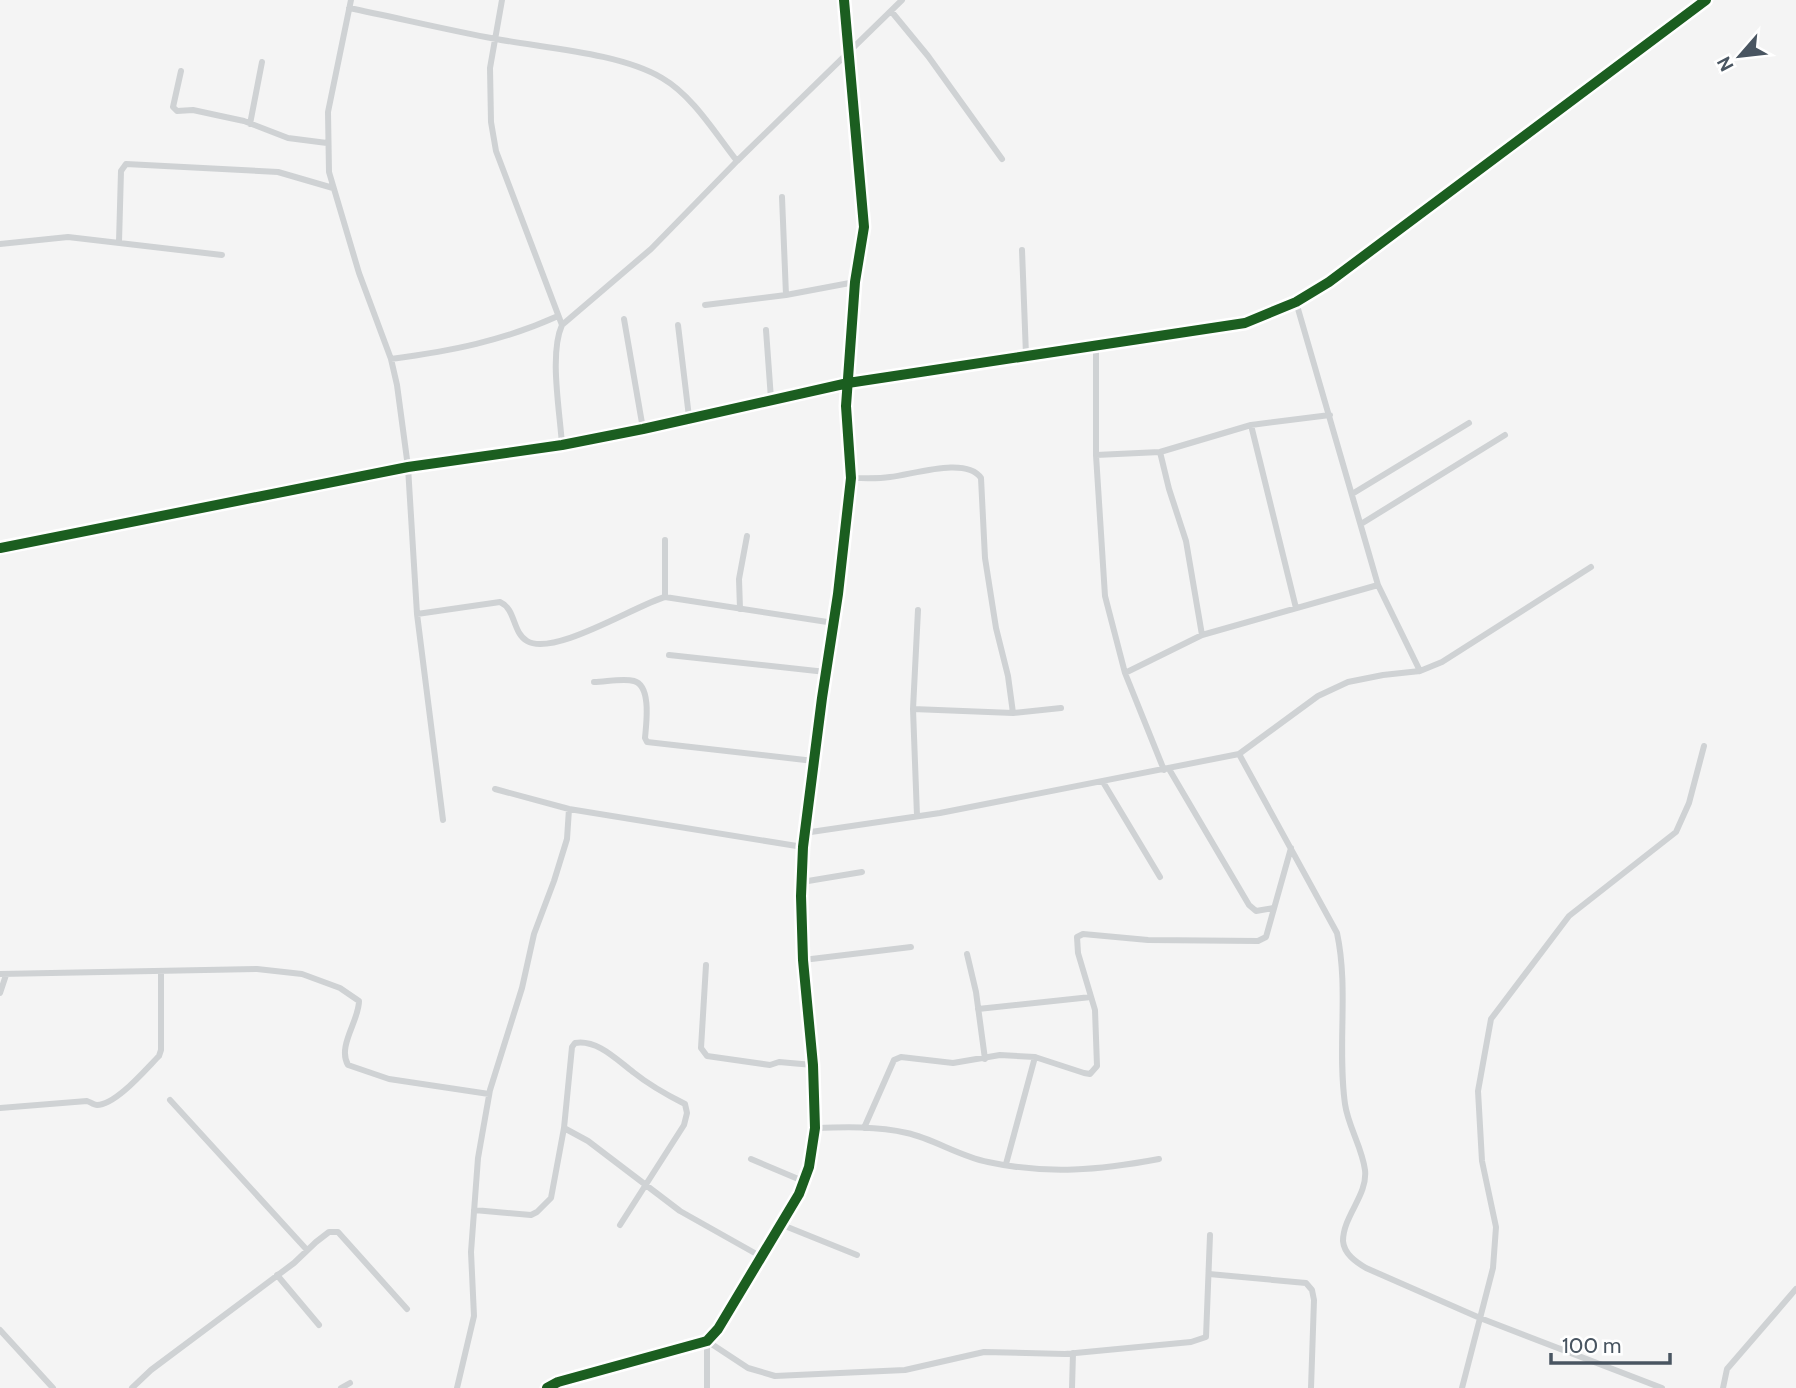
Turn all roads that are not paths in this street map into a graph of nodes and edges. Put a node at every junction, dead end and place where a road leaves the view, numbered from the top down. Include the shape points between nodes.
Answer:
1 (502, 0) edge
2 (844, 0) edge
3 (902, 0) edge
4 (1706, 0) edge
5 (350, 4) edge
6 (891, 11) junction
7 (495, 39) junction
8 (849, 51) junction
9 (262, 62) dead end
10 (181, 71) dead end
11 (250, 124) junction
12 (327, 143) junction
13 (1002, 159) dead end
14 (737, 161) junction
15 (333, 188) junction
16 (782, 197) dead end
17 (119, 242) junction
18 (0, 244) edge
19 (1022, 250) dead end
20 (222, 255) dead end
21 (855, 282) junction
22 (786, 296) junction
23 (1296, 302) junction
24 (705, 305) dead end
25 (558, 316) junction
26 (624, 319) dead end
27 (562, 325) junction
28 (678, 326) dead end
29 (766, 330) dead end
30 (1096, 346) junction
31 (1026, 355) junction
32 (391, 359) junction
33 (848, 383) junction
34 (771, 399) junction
35 (1330, 415) junction
36 (689, 417) junction
37 (1469, 423) dead end
38 (1251, 425) junction
39 (643, 429) junction
40 (1505, 435) dead end
41 (562, 444) junction
42 (1160, 452) junction
43 (1096, 455) junction
44 (408, 467) junction
45 (851, 478) junction
46 (1352, 494) junction
47 (1361, 524) junction
48 (747, 536) dead end
49 (666, 540) dead end
50 (0, 548) edge
51 (1591, 568) dead end
52 (1378, 585) junction
53 (665, 597) junction
54 (1296, 608) junction
55 (740, 609) junction
56 (918, 610) dead end
57 (417, 614) junction
58 (834, 623) junction
59 (1202, 635) junction
60 (669, 655) dead end
61 (1420, 671) junction
62 (826, 672) junction
63 (1125, 673) junction
64 (594, 682) dead end
65 (1060, 708) dead end
66 (913, 709) junction
67 (1013, 713) junction
68 (1704, 746) dead end
69 (1239, 754) junction
70 (814, 761) junction
71 (1167, 769) junction
72 (1103, 782) junction
73 (495, 789) dead end
74 (569, 809) junction
75 (917, 816) junction
76 (443, 820) dead end
77 (804, 833) junction
78 (803, 847) junction
79 (1291, 848) junction
80 (862, 872) dead end
81 (1160, 877) dead end
82 (802, 882) junction
83 (1273, 908) junction
84 (911, 947) dead end
85 (967, 954) dead end
86 (803, 960) junction
87 (706, 965) dead end
88 (161, 972) junction
89 (3, 974) edge
90 (0, 993) edge
91 (1091, 997) junction
92 (978, 1009) junction
93 (1035, 1057) junction
94 (985, 1059) junction
95 (813, 1065) junction
96 (489, 1094) junction
97 (170, 1100) dead end
98 (0, 1108) edge
99 (815, 1128) junction
100 (864, 1128) junction
101 (564, 1129) junction
102 (751, 1158) dead end
103 (1159, 1159) dead end
104 (1006, 1164) junction
105 (803, 1181) junction
106 (646, 1185) junction
107 (474, 1210) junction
108 (780, 1224) junction
109 (620, 1225) dead end
110 (1210, 1235) dead end
111 (307, 1250) junction
112 (857, 1255) dead end
113 (760, 1256) junction
114 (1209, 1274) junction
115 (277, 1275) junction
116 (1796, 1289) edge
117 (407, 1309) dead end
118 (1480, 1318) junction
119 (319, 1325) dead end
120 (0, 1330) edge
121 (707, 1341) junction
122 (1073, 1353) junction
123 (350, 1383) dead end
124 (53, 1388) edge
125 (132, 1388) edge
126 (341, 1388) edge
127 (457, 1388) edge
128 (547, 1388) edge
129 (706, 1388) edge
130 (1072, 1388) edge
131 (1311, 1388) edge
132 (1462, 1388) edge
133 (1662, 1388) edge
134 (1723, 1388) edge

1 - 7 street
2 - 8 street
3 - 6 street
4 - 23 street
5 - 7 street
5 - 12 street via 328,112
6 - 8 street
6 - 13 street
7 - 14 street via 640,67 662,78 683,93
7 - 25 street via 490,68 495,151
8 - 14 street
8 - 21 street via 863,227
9 - 11 street
10 - 11 street via 173,107 177,111 193,110
11 - 12 street via 288,138
12 - 15 street
14 - 27 street via 651,248
15 - 17 street via 278,172 126,164 121,171
15 - 32 street
16 - 22 street
17 - 18 street via 68,237
17 - 20 street
19 - 31 street
21 - 22 street
21 - 33 street
22 - 24 street
23 - 30 street via 1245,323
23 - 35 street
25 - 27 street
25 - 32 street via 476,346
26 - 39 street
27 - 41 street via 556,359
28 - 36 street
29 - 34 street
30 - 31 street
30 - 43 street
31 - 33 street
32 - 44 street
33 - 34 street
33 - 45 street
34 - 36 street
35 - 38 street
35 - 46 street
36 - 39 street
37 - 46 street
38 - 42 street
38 - 54 street
39 - 41 street
40 - 47 street
41 - 44 street
42 - 43 street
42 - 59 street via 1186,541
43 - 63 street via 1105,596
44 - 50 street
44 - 57 street
45 - 58 street
45 - 67 street via 891,477 920,470 967,468 977,472 985,558
46 - 47 street
47 - 52 street
48 - 55 street via 738,579
49 - 53 street
51 - 61 street via 1442,662
52 - 54 street
52 - 61 street
53 - 55 street
53 - 57 street via 605,625 540,645 524,640 509,609 500,602
54 - 59 street
55 - 58 street
56 - 66 street
57 - 76 street
58 - 62 street
59 - 63 street
60 - 62 street
61 - 69 street via 1348,682 1318,696
62 - 70 street
63 - 71 street
64 - 70 street via 634,681 641,685 647,705 647,742
65 - 67 street
66 - 67 street
66 - 75 street
68 - 118 street via 1676,832 1569,916 1491,1018 1478,1091 1482,1161 1496,1227 1493,1268
69 - 71 street
69 - 79 street
70 - 77 street
71 - 72 street
71 - 83 street via 1252,909
72 - 75 street
72 - 81 street
73 - 74 street
74 - 78 street
74 - 96 street via 566,839
75 - 77 street
77 - 78 street
78 - 82 street
79 - 83 street
79 - 118 street via 1337,933 1342,959 1345,1105 1365,1171 1364,1187 1343,1241 1350,1258 1366,1268
80 - 82 street
82 - 86 street
83 - 91 street via 1266,937 1258,941 1148,940 1083,933 1076,941
84 - 86 street
85 - 92 street
86 - 95 street
87 - 95 street via 701,1048 707,1056 770,1065
88 - 89 street
88 - 96 street via 257,969 302,974 340,988 359,1000 344,1052 348,1065 388,1079
88 - 98 street via 162,1050 122,1092 97,1105 87,1101
89 - 90 street
91 - 92 street
91 - 93 street via 1095,1070 1084,1073
92 - 94 street
93 - 94 street
93 - 104 street
94 - 100 street via 953,1063 894,1060
95 - 99 street
96 - 107 street
97 - 111 street
99 - 100 street
99 - 105 street
100 - 104 street via 909,1133 956,1154
101 - 106 street via 589,1141
101 - 106 street via 575,1043 611,1054 685,1104 684,1125
101 - 107 street via 551,1198 545,1206 531,1214
102 - 105 street
103 - 104 street via 1064,1171
105 - 108 street
106 - 109 street
106 - 113 street via 680,1211
107 - 127 street via 474,1315
108 - 112 street
108 - 113 street
110 - 114 street
111 - 115 street
111 - 117 street via 329,1232 338,1232
113 - 121 street
114 - 122 street via 1206,1336 1191,1342
114 - 131 street via 1306,1283 1314,1300
115 - 119 street
115 - 125 street
116 - 134 street via 1727,1369
118 - 132 street
118 - 133 street
120 - 124 street
121 - 122 street via 748,1368 775,1376 905,1370 984,1352
121 - 128 street
121 - 129 street
122 - 130 street
123 - 126 street

